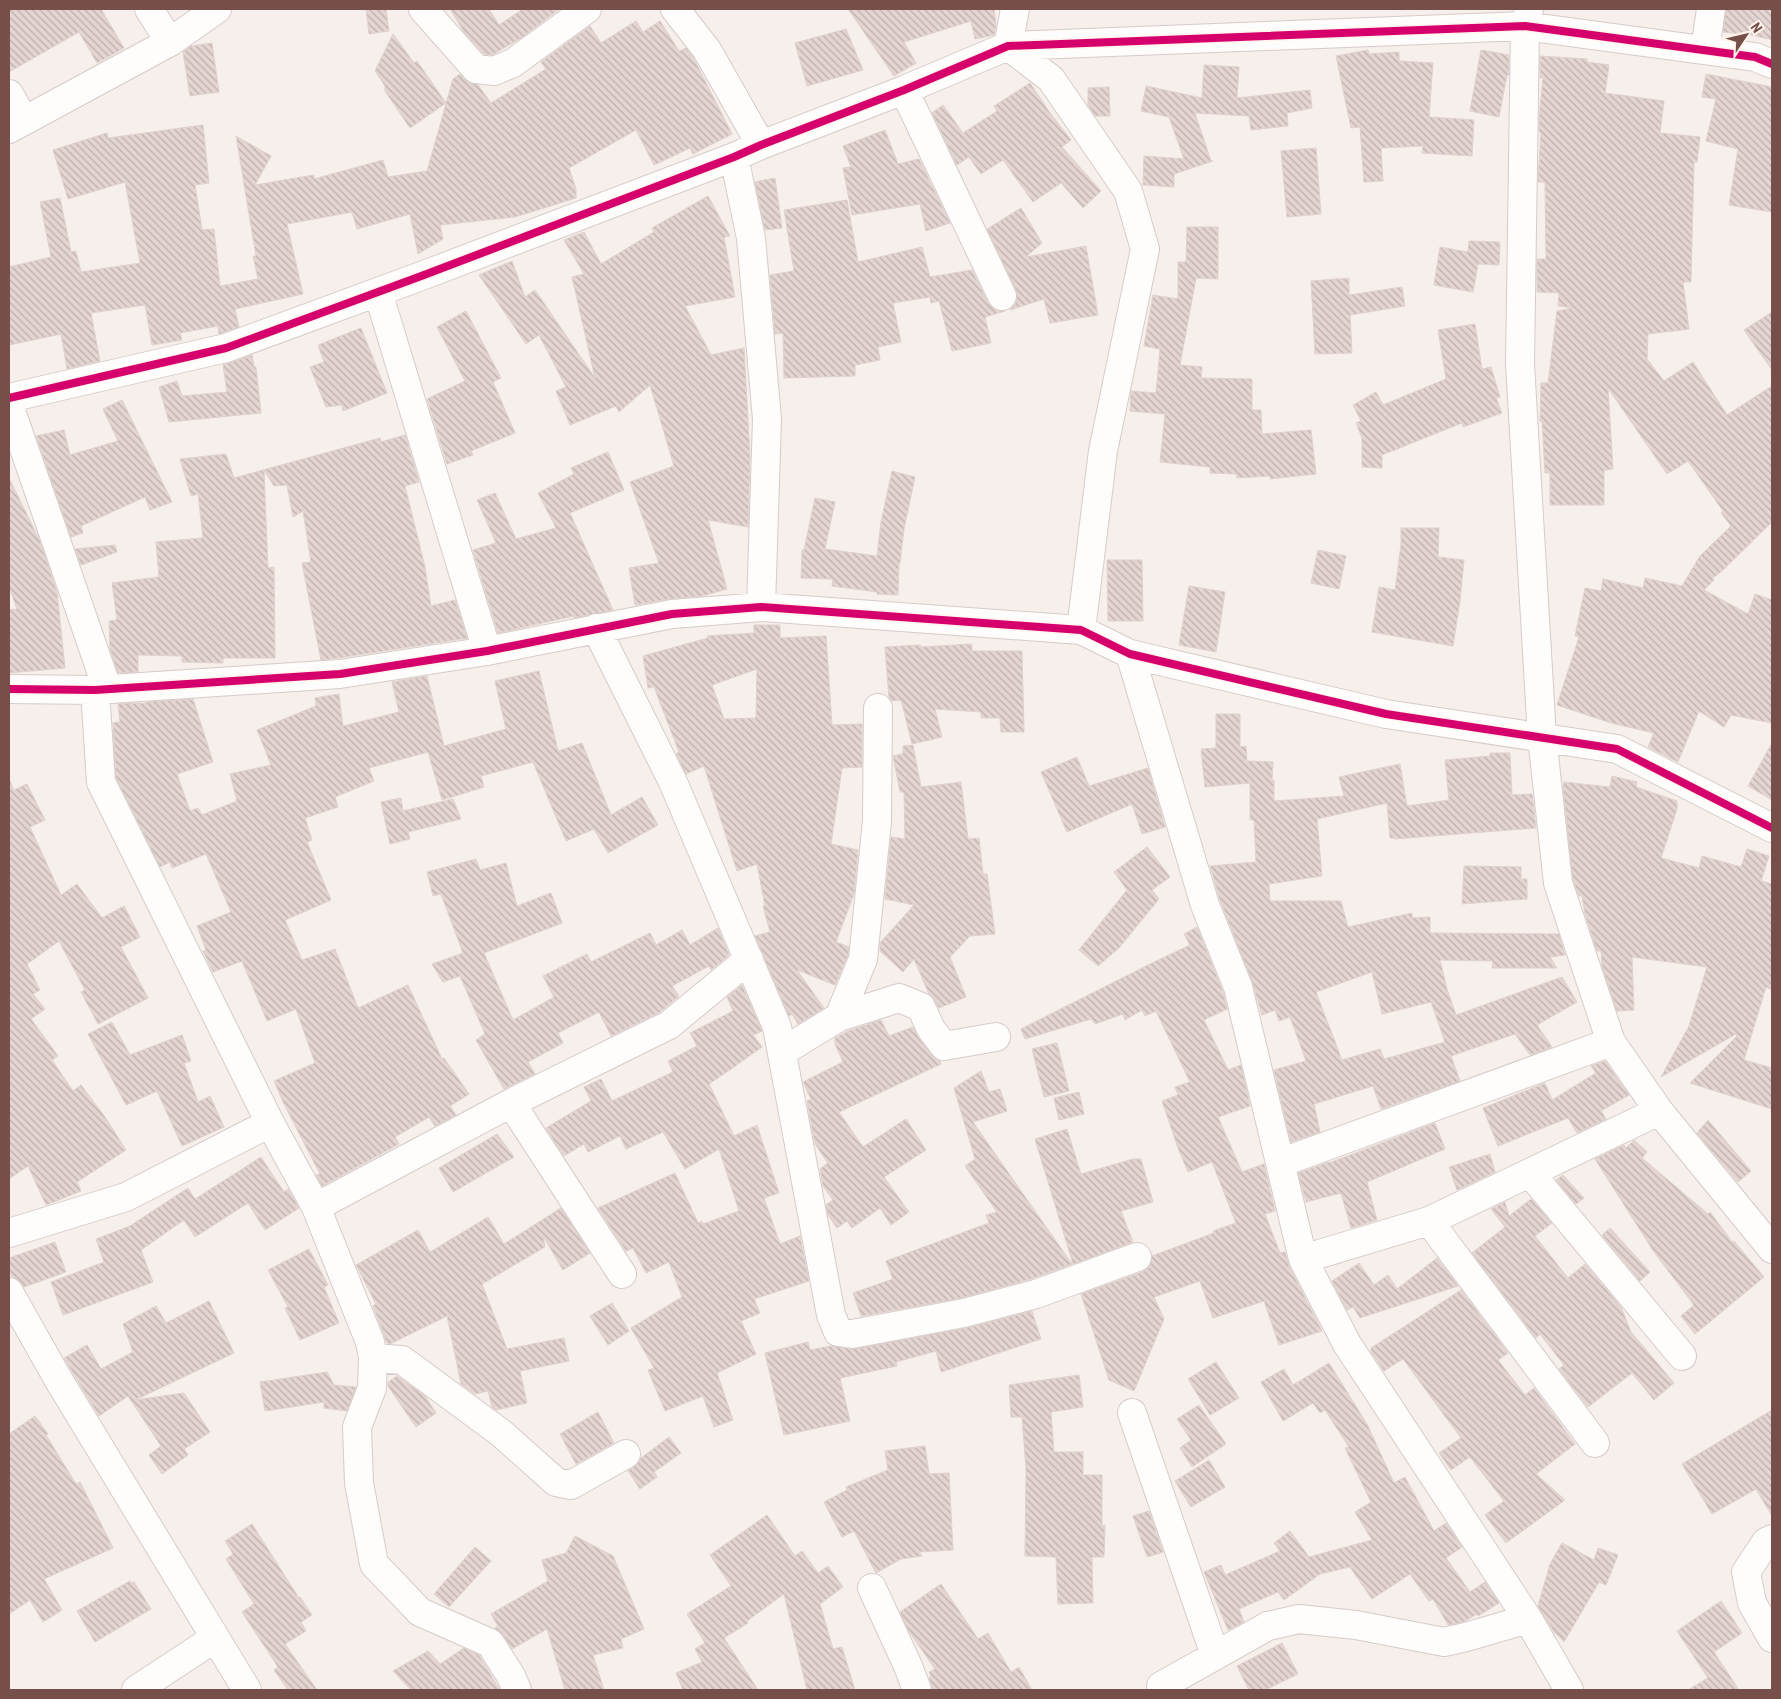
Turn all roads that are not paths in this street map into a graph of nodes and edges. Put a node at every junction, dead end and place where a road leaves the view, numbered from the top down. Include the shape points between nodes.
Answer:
1 (149, 9) edge
2 (218, 9) edge
3 (423, 9) edge
4 (587, 9) edge
5 (675, 9) edge
6 (1016, 9) edge
7 (1712, 9) edge
8 (1527, 17) edge
9 (170, 42) junction
10 (1008, 46) junction
11 (1705, 50) junction
12 (1772, 64) edge
13 (904, 90) junction
14 (9, 94) edge
15 (16, 124) edge
16 (761, 145) junction
17 (734, 157) junction
18 (378, 292) junction
19 (1002, 296) dead end
20 (9, 398) edge
21 (9, 405) edge
22 (761, 606) junction
23 (596, 628) junction
24 (1081, 630) junction
25 (487, 651) junction
26 (1130, 654) junction
27 (9, 689) edge
28 (101, 689) junction
29 (878, 708) dead end
30 (1542, 737) junction
31 (1772, 828) edge
32 (749, 960) junction
33 (839, 1017) junction
34 (996, 1037) dead end
35 (1611, 1042) junction
36 (782, 1052) junction
37 (511, 1103) junction
38 (1659, 1111) junction
39 (270, 1123) junction
40 (1280, 1163) junction
41 (1530, 1173) junction
42 (316, 1207) junction
43 (1429, 1221) junction
44 (9, 1233) edge
45 (1772, 1249) edge
46 (1137, 1257) dead end
47 (1303, 1259) junction
48 (622, 1274) dead end
49 (9, 1292) edge
50 (1682, 1356) dead end
51 (373, 1358) junction
52 (1132, 1413) dead end
53 (1595, 1443) dead end
54 (626, 1454) dead end
55 (1772, 1538) edge
56 (872, 1588) dead end
57 (1528, 1619) junction
58 (215, 1638) junction
59 (1772, 1638) edge
60 (1215, 1655) junction
61 (1161, 1686) dead end
62 (136, 1690) edge
63 (247, 1690) edge
64 (517, 1690) edge
65 (917, 1690) edge
66 (1569, 1690) edge

1 - 9 street
2 - 9 street
3 - 4 street via 476,69 494,71 514,63
5 - 16 street via 706,50
6 - 10 street
7 - 11 street
8 - 10 street
8 - 11 street
8 - 30 street via 1520,364
9 - 15 street
10 - 13 street
10 - 24 street via 1051,79 1128,191 1145,249 1102,451
11 - 12 street via 1756,57
13 - 16 street
13 - 19 street
14 - 15 street
16 - 17 street
17 - 18 street
17 - 22 street via 751,238 767,418
18 - 20 street via 226,348
18 - 25 street
21 - 28 street
22 - 23 street via 672,614
22 - 24 street
23 - 25 street
23 - 32 street via 673,782
24 - 26 street
25 - 28 street via 340,674
26 - 30 street via 1386,714
26 - 40 street via 1205,905 1238,987
27 - 28 street
28 - 39 street via 101,782
29 - 33 street via 877,821 863,959
30 - 31 street via 1617,749
30 - 35 street via 1558,883
32 - 36 street via 777,1028
32 - 37 street via 669,1025
33 - 34 street via 899,998 921,1007 931,1029 944,1046
33 - 36 street
35 - 38 street
35 - 40 street
36 - 46 street via 831,1314 838,1332 852,1334 964,1313 1036,1294
37 - 42 street
37 - 48 street
38 - 41 street
38 - 45 street
39 - 42 street
39 - 44 street via 126,1197
40 - 47 street
41 - 43 street
41 - 50 street
42 - 51 street via 370,1342
43 - 47 street
43 - 53 street
47 - 57 street via 1347,1344
49 - 58 street
51 - 54 street via 402,1360 501,1433 556,1482 572,1485
51 - 64 street via 372,1388 357,1427 359,1483 374,1564 420,1612 490,1643
52 - 60 street
55 - 59 street via 1746,1572 1752,1603
56 - 65 street
57 - 60 street via 1444,1642 1356,1625 1299,1619 1268,1626
57 - 66 street
58 - 62 street
58 - 63 street
60 - 61 street

